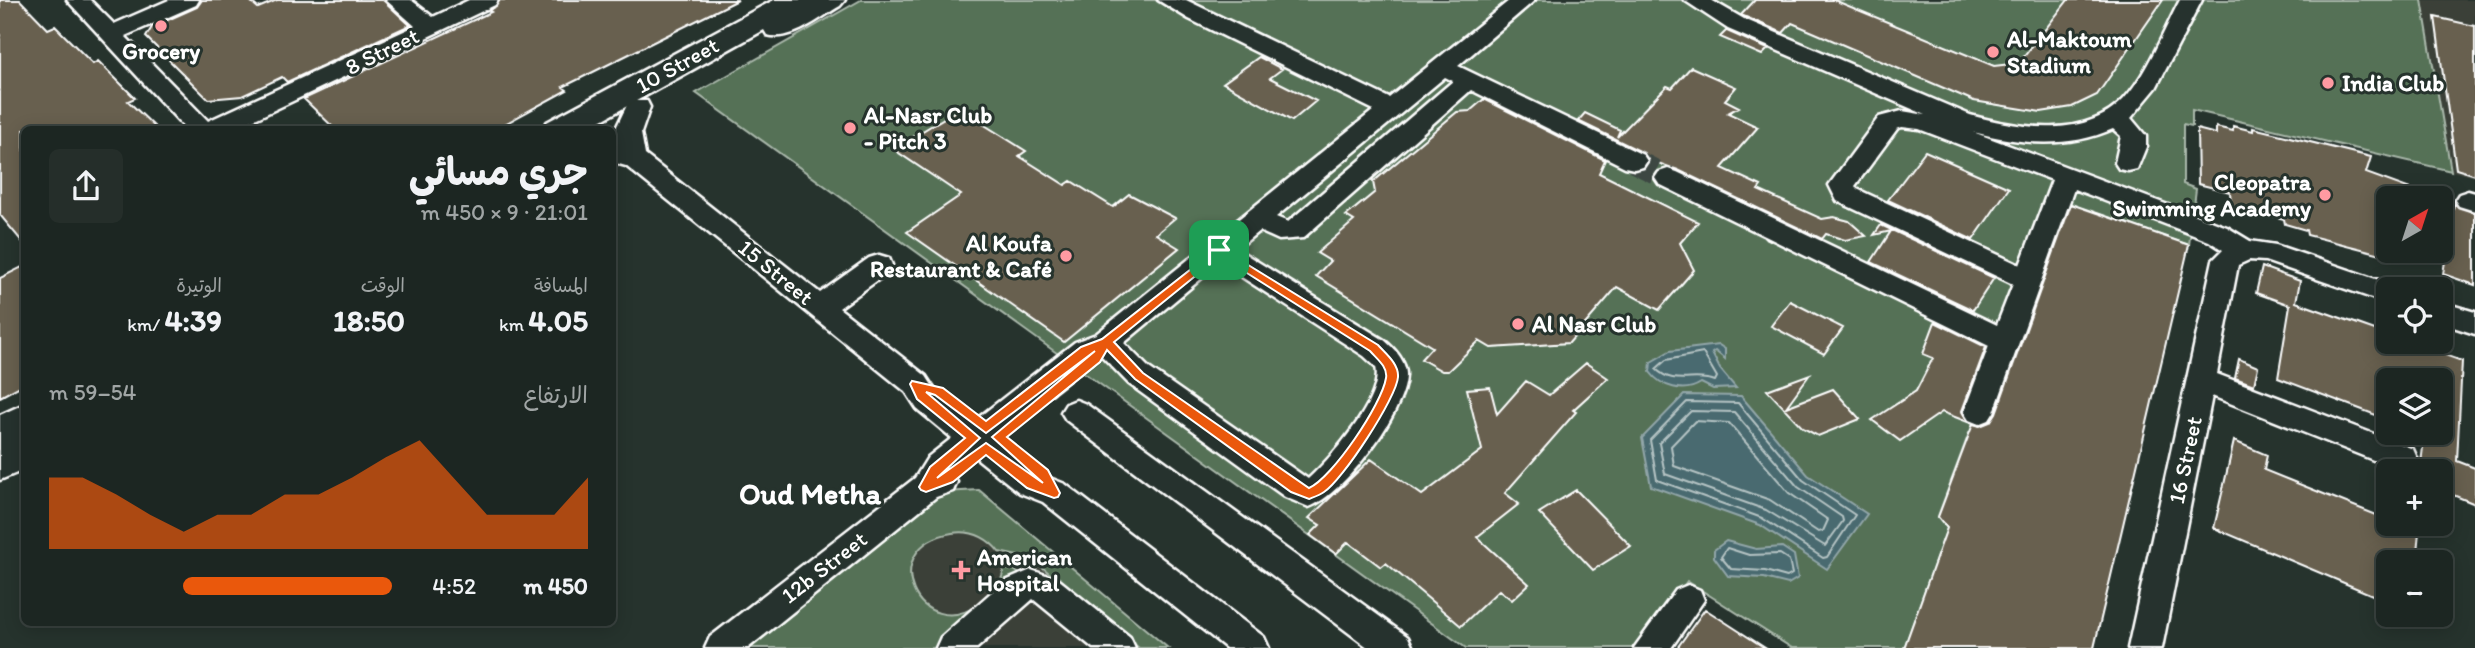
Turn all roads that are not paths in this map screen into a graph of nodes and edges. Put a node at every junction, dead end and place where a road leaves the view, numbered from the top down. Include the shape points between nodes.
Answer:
1 (78, 0) edge
2 (188, 0) edge
3 (397, 0) edge
4 (487, 0) edge
5 (796, 0) edge
6 (830, 0) edge
7 (1169, 0) edge
8 (1524, 0) edge
9 (1695, 0) edge
10 (2191, 0) edge
11 (431, 27) junction
12 (110, 34) junction
13 (1443, 67) junction
14 (1469, 80) junction
15 (315, 83) junction
16 (638, 107) junction
17 (1391, 110) junction
18 (2113, 119) junction
19 (198, 126) edge
20 (218, 126) edge
21 (237, 126) edge
22 (565, 126) edge
23 (604, 126) edge
24 (624, 156) edge
25 (1634, 161) tunnel mouth
26 (2128, 163) dead end
27 (2066, 177) junction
28 (1668, 178) tunnel mouth
29 (1258, 219) junction
30 (1219, 250) junction
31 (2241, 261) junction
32 (879, 265) dead end
33 (2028, 280) junction
34 (2376, 290) edge
35 (820, 307) junction
36 (2453, 316) edge
37 (2475, 324) edge
38 (1106, 342) junction
39 (2006, 342) junction
40 (2202, 380) junction
41 (1076, 412) dead end
42 (1979, 412) dead end
43 (21, 422) edge
44 (0, 433) edge
45 (986, 438) junction
46 (21, 452) edge
47 (2402, 458) dead end
48 (0, 464) edge
49 (1688, 600) dead end
50 (722, 648) edge
51 (953, 648) edge
52 (1118, 648) edge
53 (1252, 648) edge
54 (1396, 648) edge
55 (1651, 648) edge
56 (2145, 648) edge

1 - 12 street
2 - 12 street
3 - 11 street
4 - 11 street, 8 Street
5 - 22 main road, 10 Street
6 - 16 main road, 10 Street
7 - 17 street
8 - 13 street, 12b Street
9 - 18 street via 1736,24 1962,121 1996,131 2052,135 2091,129
10 - 18 street via 2132,105
11 - 15 street, 8 Street
12 - 19 street
13 - 14 street
13 - 17 street, 12b Street
14 - 25 street
14 - 29 street via 1294,231 1279,231
15 - 20 street, 8 Street
15 - 21 street, 8 Street
16 - 23 main road, 10 Street
16 - 24 street, 15 Street
17 - 29 street, 12b Street
18 - 26 street via 2135,136
24 - 35 street, 15 Street
27 - 31 street via 2218,234
27 - 33 street
27 - 33 street via 1902,118 1888,123 1841,188 1851,198
28 - 39 street
29 - 30 street, 12b Street
30 - 38 street, 12b Street
30 - 38 street via 1374,348 1390,366 1393,377 1380,407 1322,488 1309,494 1296,488 1139,376
31 - 34 street via 2294,262
31 - 40 street, 16 Street
32 - 35 street
33 - 39 street
35 - 45 street, 15 Street via 916,384 921,395
36 - 37 street
38 - 45 street, 12b Street via 1096,358
39 - 42 street
40 - 47 street
40 - 56 street, 16 Street
41 - 54 street
43 - 44 main road
45 - 50 street, 12b Street via 949,479 926,487
45 - 53 street, 15 Street via 1031,484 1054,493
46 - 48 main road
49 - 55 street
51 - 52 street via 1031,584 1046,589

